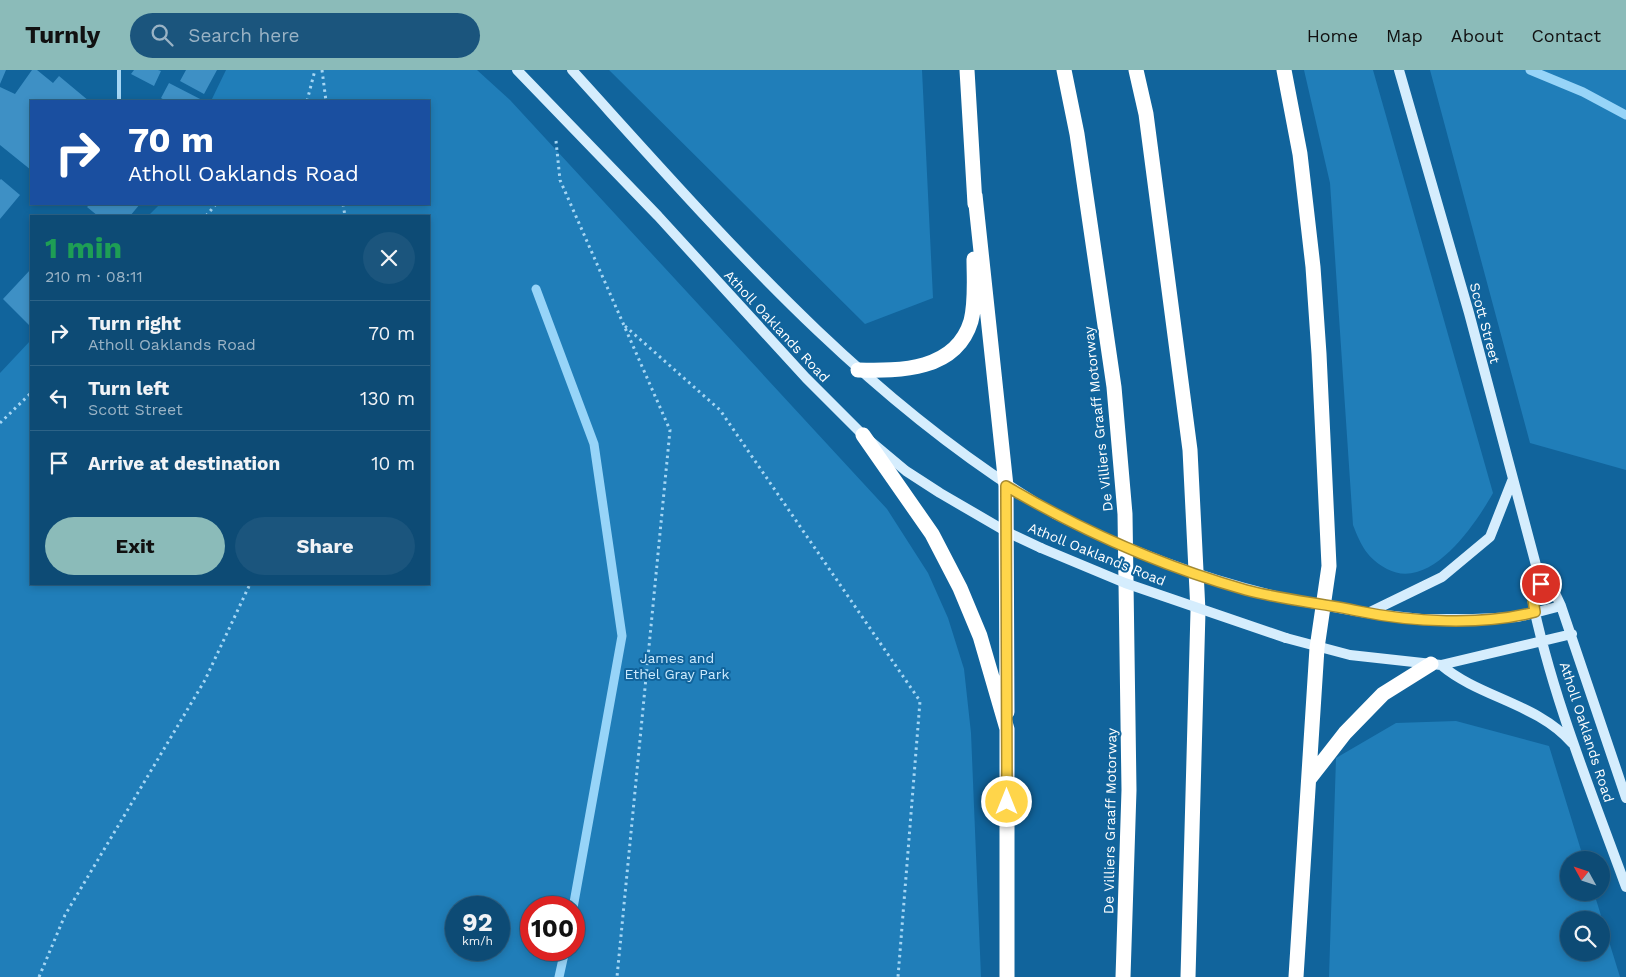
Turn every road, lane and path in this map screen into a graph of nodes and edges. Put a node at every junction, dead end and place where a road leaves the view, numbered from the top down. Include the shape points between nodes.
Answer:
1 (119, 70) edge
2 (315, 70) edge
3 (322, 70) edge
4 (517, 70) edge
5 (572, 70) edge
6 (967, 70) edge
7 (1064, 70) edge
8 (1136, 70) edge
9 (1284, 70) edge
10 (1399, 70) edge
11 (119, 100) edge
12 (308, 100) edge
13 (326, 100) edge
14 (553, 107) junction
15 (975, 195) junction
16 (215, 205) edge
17 (207, 215) edge
18 (623, 324) junction
19 (858, 370) junction
20 (30, 394) edge
21 (0, 424) edge
22 (863, 436) junction
23 (1512, 481) junction
24 (1006, 486) junction
25 (1007, 532) junction
26 (1541, 584) junction
27 (250, 585) edge
28 (1324, 606) junction
29 (1561, 606) junction
30 (1535, 612) junction
31 (1367, 613) junction
32 (1572, 634) junction
33 (1543, 642) junction
34 (1317, 648) junction
35 (1436, 664) junction
36 (1007, 729) junction
37 (1576, 748) junction
38 (1310, 778) junction
39 (1626, 798) edge
40 (1626, 887) edge
41 (38, 977) edge
42 (617, 977) edge
43 (898, 977) edge
44 (1007, 977) edge
45 (1124, 977) edge
46 (1188, 977) edge
47 (1296, 977) edge

1 - 11 lane
2 - 12 path
3 - 13 path
4 - 14 street, Atholl Oaklands Road
5 - 19 street, Atholl Oaklands Road via 806,322
6 - 15 highway
7 - 45 highway, De Villiers Graaff Motorway via 1077,134 1114,387 1126,514 1129,790
8 - 46 highway via 1146,114 1190,450 1198,611
9 - 28 highway via 1300,154 1313,267 1328,566
10 - 23 street, Scott Street via 1469,313
14 - 18 path via 560,180
14 - 22 street, Atholl Oaklands Road
15 - 19 highway via 974,294 971,321 963,336 942,359 918,368
15 - 24 highway
16 - 17 path
18 - 42 path via 670,430
18 - 43 path via 720,410 920,700
19 - 24 street, Atholl Oaklands Road
20 - 21 path
22 - 25 street, Atholl Oaklands Road via 913,475
22 - 36 highway via 932,534 960,588 980,636
23 - 26 street, Scott Street
23 - 31 street via 1490,537 1442,577
24 - 25 highway
24 - 28 street, Atholl Oaklands Road, bridge via 1101,538 1168,565 1247,590
25 - 34 street, Atholl Oaklands Road, bridge via 1124,583
25 - 36 highway
26 - 29 street via 1553,589
26 - 30 street via 1532,594
27 - 41 path via 206,680 65,915
28 - 31 street, Atholl Oaklands Road
28 - 34 highway
29 - 30 street, Atholl Oaklands Road
29 - 32 street, Atholl Oaklands Road
30 - 31 street, Atholl Oaklands Road via 1518,617 1474,620
30 - 33 street, Atholl Oaklands Road
32 - 33 street, Atholl Oaklands Road
32 - 39 street, Atholl Oaklands Road
33 - 35 street, Atholl Oaklands Road
33 - 37 street, Atholl Oaklands Road
34 - 35 street, Atholl Oaklands Road via 1350,655
34 - 38 highway
35 - 37 street via 1462,681 1525,709 1559,729
35 - 38 highway via 1383,694 1345,733
36 - 44 highway
37 - 40 street, Atholl Oaklands Road
38 - 47 highway

